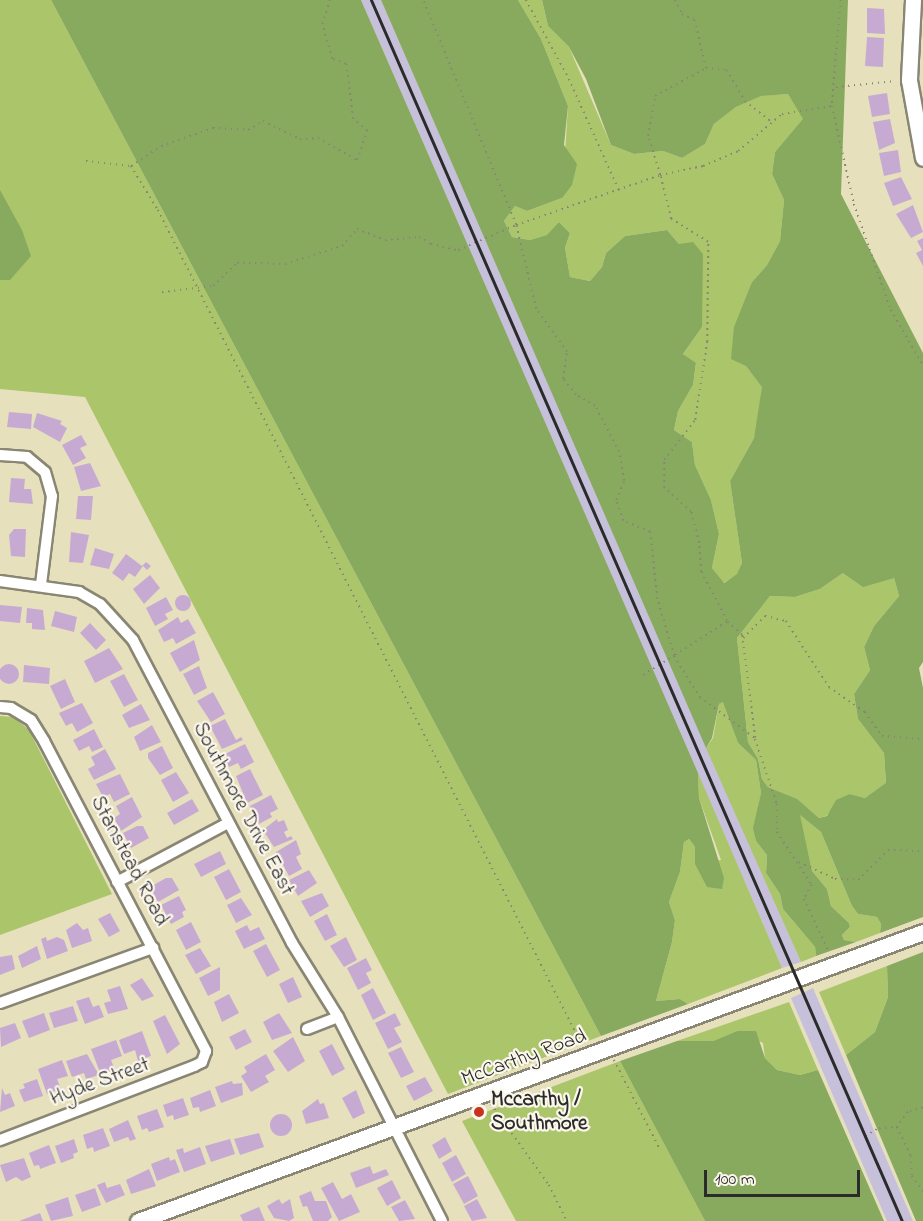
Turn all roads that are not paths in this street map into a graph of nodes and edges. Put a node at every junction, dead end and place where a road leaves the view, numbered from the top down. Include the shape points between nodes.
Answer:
1 (913, 0) edge
2 (916, 31) edge
3 (923, 158) edge
4 (0, 455) edge
5 (0, 581) edge
6 (41, 584) junction
7 (0, 707) edge
8 (228, 823) junction
9 (117, 882) junction
10 (923, 932) edge
11 (153, 948) junction
12 (0, 1003) edge
13 (338, 1017) junction
14 (307, 1029) dead end
15 (206, 1051) joint
16 (395, 1129) junction
17 (0, 1140) edge
18 (138, 1221) edge
19 (442, 1221) edge

1 - 2 street
2 - 3 street via 909,80
4 - 6 street via 27,457 45,472 52,496
5 - 6 street, Southmore Drive East
6 - 8 street, Southmore Drive East via 79,592 118,621 133,640
7 - 9 street, Stanstead Road via 11,708 31,720
8 - 9 street
8 - 13 street, Southmore Drive East
9 - 11 street, Stanstead Road
10 - 16 street, McCarthy Road
11 - 12 street
11 - 15 street, Stanstead Road
13 - 14 street
13 - 16 street, Southmore Drive East
15 - 17 street, Hyde Street via 202,1062 184,1071
16 - 18 street, McCarthy Road
16 - 19 street, Southmore Drive East

